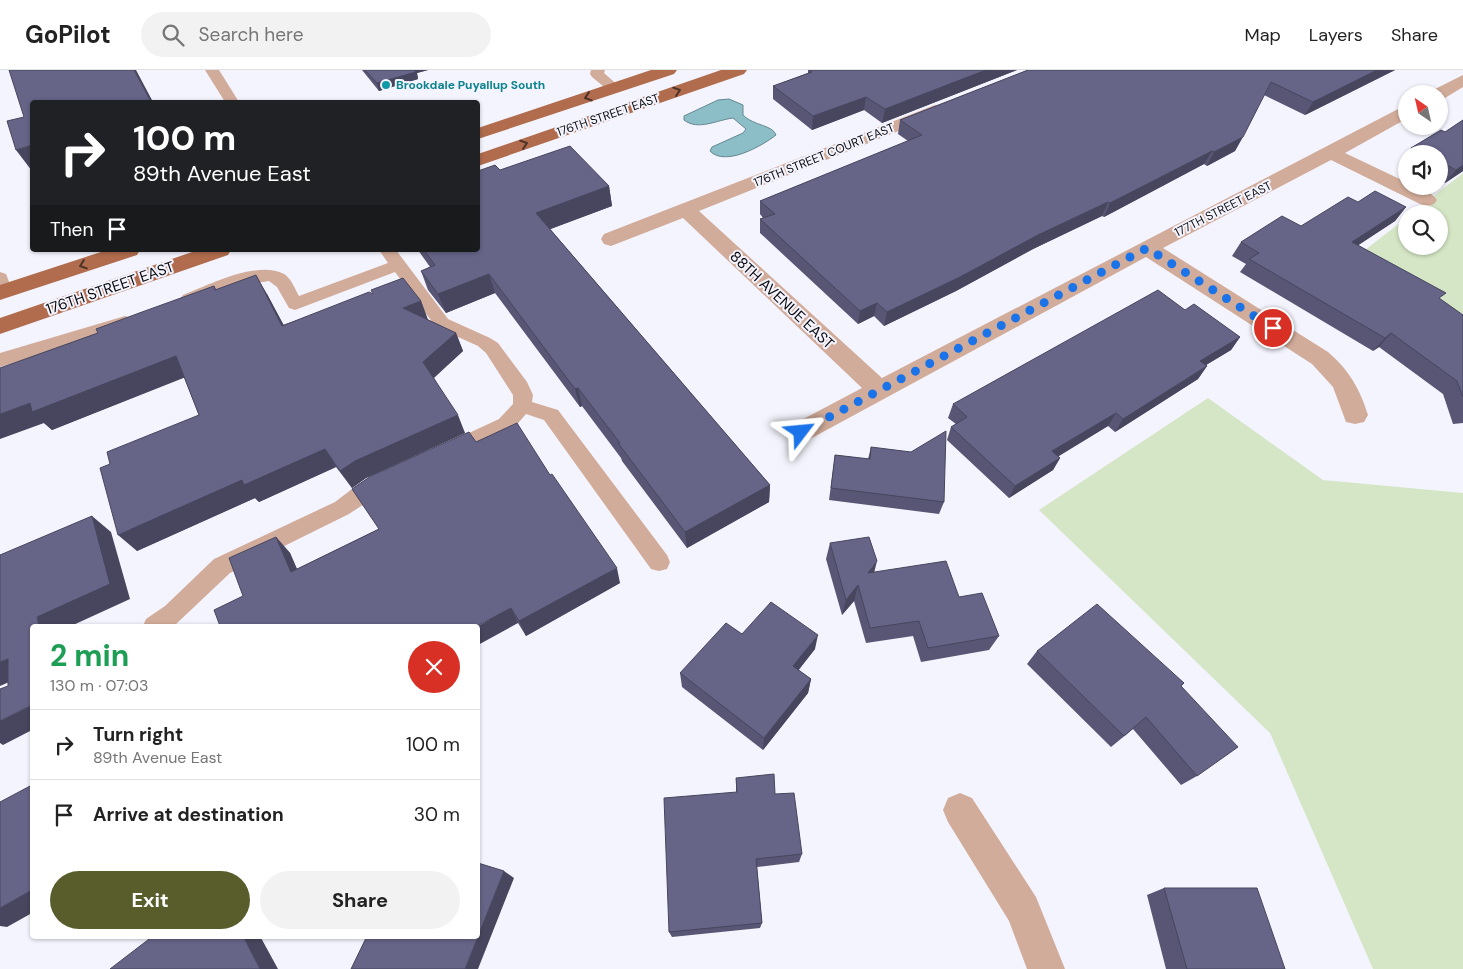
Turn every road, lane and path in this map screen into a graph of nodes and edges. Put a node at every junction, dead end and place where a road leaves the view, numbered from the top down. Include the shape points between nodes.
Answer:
1 (212, 70) edge
2 (598, 70) edge
3 (668, 70) edge
4 (698, 70) edge
5 (738, 70) edge
6 (1463, 80) edge
7 (614, 88) junction
8 (1448, 89) edge
9 (231, 100) edge
10 (954, 103) edge
11 (606, 115) junction
12 (1398, 116) edge
13 (480, 133) edge
14 (1331, 154) junction
15 (480, 159) edge
16 (1427, 200) dead end
17 (686, 210) junction
18 (612, 239) dead end
19 (1147, 248) junction
20 (122, 252) edge
21 (214, 252) edge
22 (393, 258) edge
23 (1, 288) edge
24 (174, 304) edge
25 (136, 318) edge
26 (0, 326) edge
27 (0, 360) edge
28 (878, 390) junction
29 (522, 406) junction
30 (1355, 414) dead end
31 (801, 432) dead end
32 (428, 461) edge
33 (401, 474) edge
34 (659, 562) dead end
35 (157, 624) edge
36 (960, 810) dead end
37 (1046, 969) edge

1 - 9 lane
2 - 7 lane via 598,74
3 - 7 main road, 176TH STREET EAST
4 - 11 main road via 611,100 604,107
11 -> 5 main road, 176TH STREET EAST
6 - 8 street
7 -> 13 main road, 176TH STREET EAST
10 - 17 street, 176TH STREET COURT EAST
15 -> 11 main road, 176TH STREET EAST
12 - 14 street, 177TH STREET EAST
14 - 16 street
14 - 19 street, 177TH STREET EAST
17 - 18 street, 176TH STREET COURT EAST
17 - 28 street, 88TH AVENUE EAST
19 - 28 street, 177TH STREET EAST
19 - 30 street via 1320,358 1338,374 1349,391
20 -> 23 main road, 176TH STREET EAST
21 - 26 main road, 176TH STREET EAST
22 - 24 lane via 295,304 282,282 276,277 262,275
22 - 29 lane via 436,318 492,348 520,387
25 - 27 lane
28 - 31 street, 177TH STREET EAST
29 - 32 lane via 506,424
29 - 34 lane via 551,415
33 - 35 lane via 374,486 337,510 222,566 174,614
36 - 37 street via 1023,910

